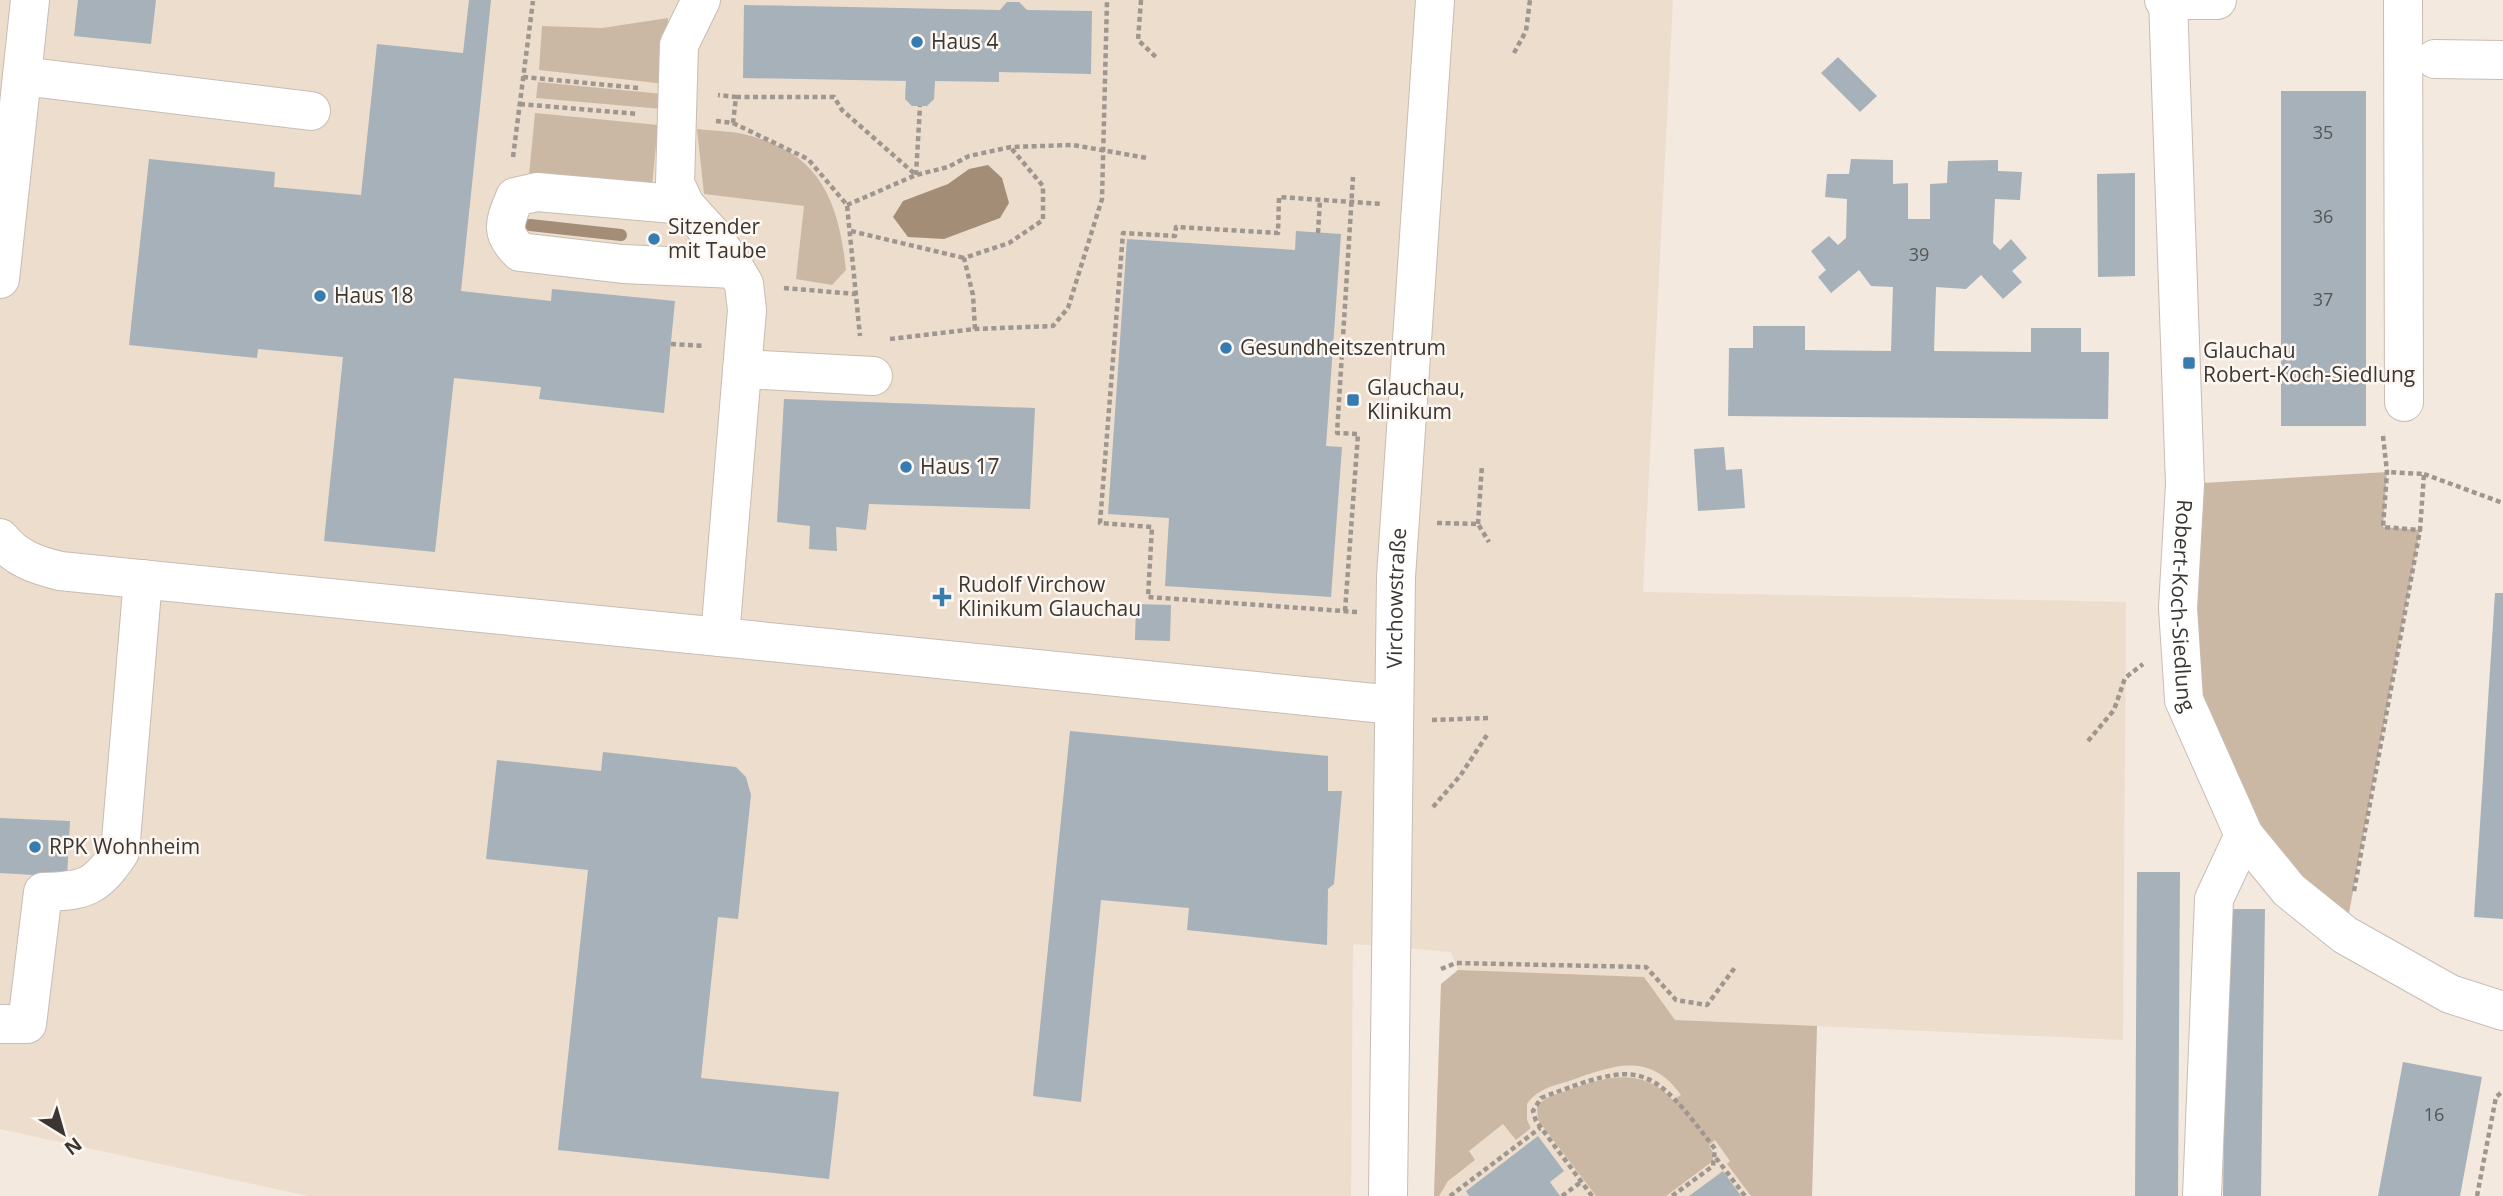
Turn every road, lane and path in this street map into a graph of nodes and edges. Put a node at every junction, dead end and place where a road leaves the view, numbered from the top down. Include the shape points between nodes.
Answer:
1 (30, 0) edge
2 (701, 0) edge
3 (1107, 0) edge
4 (1141, 0) edge
5 (1435, 0) edge
6 (1530, 0) edge
7 (2166, 0) edge
8 (2217, 0) edge
9 (2403, 0) edge
10 (533, 1) edge
11 (1514, 53) dead end
12 (2435, 58) dead end
13 (1158, 59) dead end
14 (2503, 60) edge
15 (22, 76) junction
16 (736, 97) dead end
17 (920, 106) dead end
18 (312, 111) dead end
19 (733, 123) dead end
20 (1011, 148) junction
21 (1102, 150) junction
22 (1147, 158) dead end
23 (512, 164) dead end
24 (916, 175) junction
25 (1353, 177) dead end
26 (1320, 200) junction
27 (1351, 202) junction
28 (685, 205) junction
29 (847, 205) junction
30 (1421, 206) junction
31 (852, 231) junction
32 (1318, 233) dead end
33 (964, 258) junction
34 (739, 276) junction
35 (0, 279) edge
36 (856, 294) junction
37 (975, 329) junction
38 (1342, 352) junction
39 (1363, 352) dead end
40 (863, 365) junction
41 (742, 369) junction
42 (2404, 402) dead end
43 (1482, 465) dead end
44 (2424, 474) junction
45 (2503, 503) edge
46 (1400, 522) junction
47 (1478, 524) junction
48 (2420, 530) junction
49 (0, 538) edge
50 (1489, 542) dead end
51 (143, 579) junction
52 (1345, 611) junction
53 (1395, 615) junction
54 (720, 637) junction
55 (2181, 656) junction
56 (1394, 713) junction
57 (1488, 718) dead end
58 (1488, 735) dead end
59 (2088, 741) dead end
60 (2244, 835) junction
61 (1391, 855) junction
62 (2345, 935) junction
63 (1736, 966) dead end
64 (1441, 969) dead end
65 (2503, 1011) edge
66 (0, 1024) edge
67 (2503, 1091) edge
68 (1540, 1128) junction
69 (1716, 1158) junction
70 (1581, 1182) junction
71 (1388, 1196) edge
72 (1450, 1196) edge
73 (1562, 1196) edge
74 (1592, 1196) edge
75 (1672, 1196) edge
76 (1745, 1196) edge
77 (2202, 1196) edge
78 (2477, 1196) edge

1 - 15 street
2 - 28 street via 679,45 675,183
3 - 21 path
4 - 13 path via 1138,40
5 - 30 street, Virchowstraße
6 - 11 path via 1526,31
7 - 8 street
7 - 55 street, Robert-Koch-Siedlung via 2185,484 2178,608
9 - 42 street
10 - 23 path
12 - 14 street
15 - 18 street
15 - 35 street
16 - 24 path via 834,97 842,110
17 - 24 path
19 - 29 path via 808,159
20 - 21 path via 1073,145
20 - 24 path via 969,156
20 - 33 path via 1043,186 1043,220 1009,243
21 - 22 path
21 - 37 path via 1102,199 1068,308 1053,326
24 - 29 path
25 - 27 path
26 - 27 path
26 - 32 path
26 - 52 path via 1279,197 1278,233 1176,227 1175,236 1123,233 1100,523 1152,527 1148,597
27 - 30 path
27 - 38 path
28 - 34 street via 714,237
28 - 34 street via 537,192 515,197 505,223 508,240 520,252
29 - 31 path
30 - 46 street, Virchowstraße
31 - 33 path
31 - 36 path
33 - 37 path
34 - 36 path
34 - 41 street via 747,310
36 - 40 path
37 - 40 path
38 - 39 path
38 - 52 path via 1337,433 1358,435
40 - 41 street
41 - 54 street
43 - 47 path
44 - 45 path
44 - 48 path
44 - 48 path via 2387,472 2383,527
46 - 47 path
46 - 53 street, Virchowstraße
47 - 50 path
48 - 62 path
49 - 51 street via 30,563 60,571
51 - 54 street
51 - 66 street via 120,852 103,877 75,892 43,892 27,1024
52 - 53 path
53 - 56 street, Virchowstraße
54 - 56 street
55 - 59 path via 2145,662 2125,678 2114,710
55 - 60 street, Robert-Koch-Siedlung via 2184,700
56 - 57 path
56 - 61 street, Virchowstraße
58 - 61 path via 1460,776
60 - 62 street, Robert-Koch-Siedlung via 2289,890
60 - 77 street via 2214,899
61 - 71 street, Virchowstraße
62 - 65 street, Robert-Koch-Siedlung via 2450,994
63 - 64 path via 1707,1005 1676,1000 1646,967 1457,963
67 - 78 path via 2496,1097
68 - 69 path via 1533,1111 1541,1098 1600,1076 1639,1074 1673,1095 1715,1149
68 - 70 path
68 - 72 path
69 - 75 path via 1713,1166
69 - 76 path
70 - 73 path
70 - 74 path

